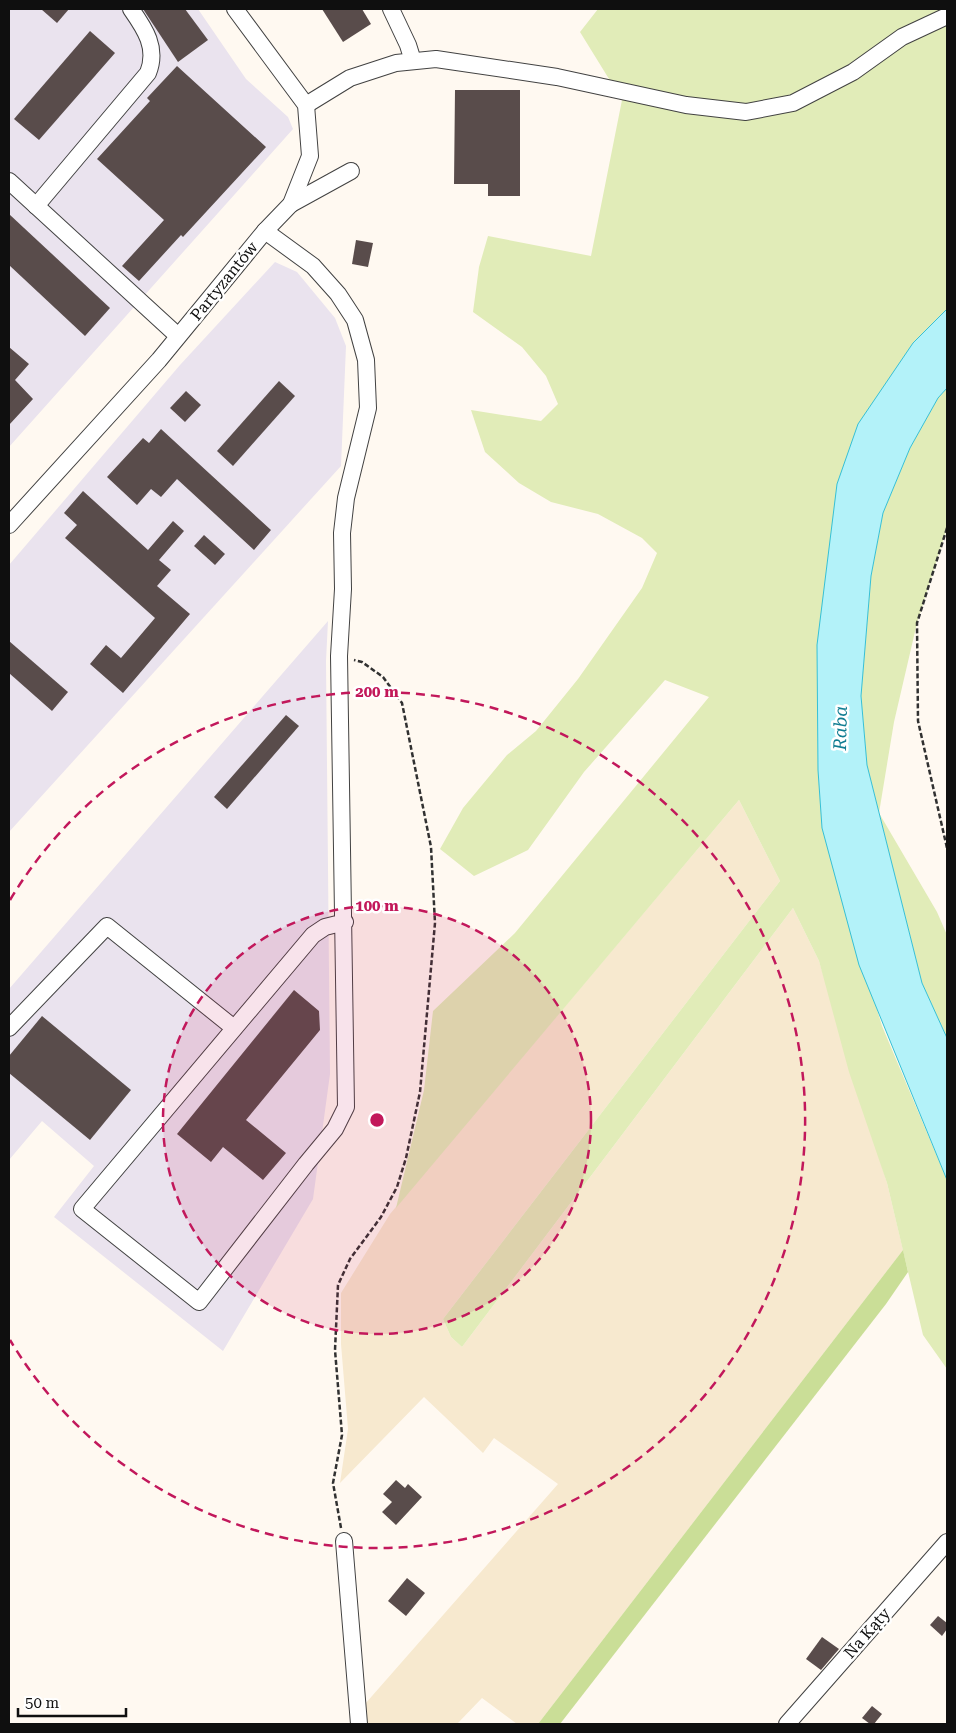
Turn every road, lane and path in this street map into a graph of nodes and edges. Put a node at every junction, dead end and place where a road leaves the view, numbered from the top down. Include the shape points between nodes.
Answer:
1 (130, 9) edge
2 (235, 9) edge
3 (391, 9) edge
4 (947, 16) edge
5 (413, 61) junction
6 (306, 106) junction
7 (351, 171) dead end
8 (9, 181) edge
9 (291, 204) junction
10 (36, 206) junction
11 (265, 230) junction
12 (178, 336) junction
13 (9, 525) edge
14 (947, 528) edge
15 (339, 656) junction
16 (947, 848) edge
17 (345, 922) junction
18 (9, 1028) edge
19 (234, 1028) junction
20 (344, 1541) joint
21 (947, 1542) edge
22 (359, 1724) edge
23 (787, 1724) edge

1 - 10 street via 151,44 153,61 148,73
2 - 6 street
3 - 5 street
4 - 5 street via 902,37 853,72 793,103 746,112 686,105 557,78 436,59
5 - 6 street via 350,78
6 - 9 street, Partyzantów via 310,156
7 - 9 street
8 - 10 street
9 - 11 street, Partyzantów
10 - 12 street
11 - 12 street, Partyzantów
11 - 15 street via 313,266 338,294 354,320 366,360 368,408 346,498 342,533 344,589
12 - 13 street, Partyzantów
14 - 16 path via 917,623 918,721
15 - 17 street
15 - 20 path via 362,662 383,677 402,702 431,847 435,923 420,1092 406,1158 398,1187 382,1216 350,1259 338,1284 335,1350 342,1435 333,1483
17 - 19 street via 325,927 313,935
17 - 19 street via 346,1107 335,1129 199,1302 82,1209
18 - 19 street via 107,926
20 - 22 street
21 - 23 street, Na Kąty

